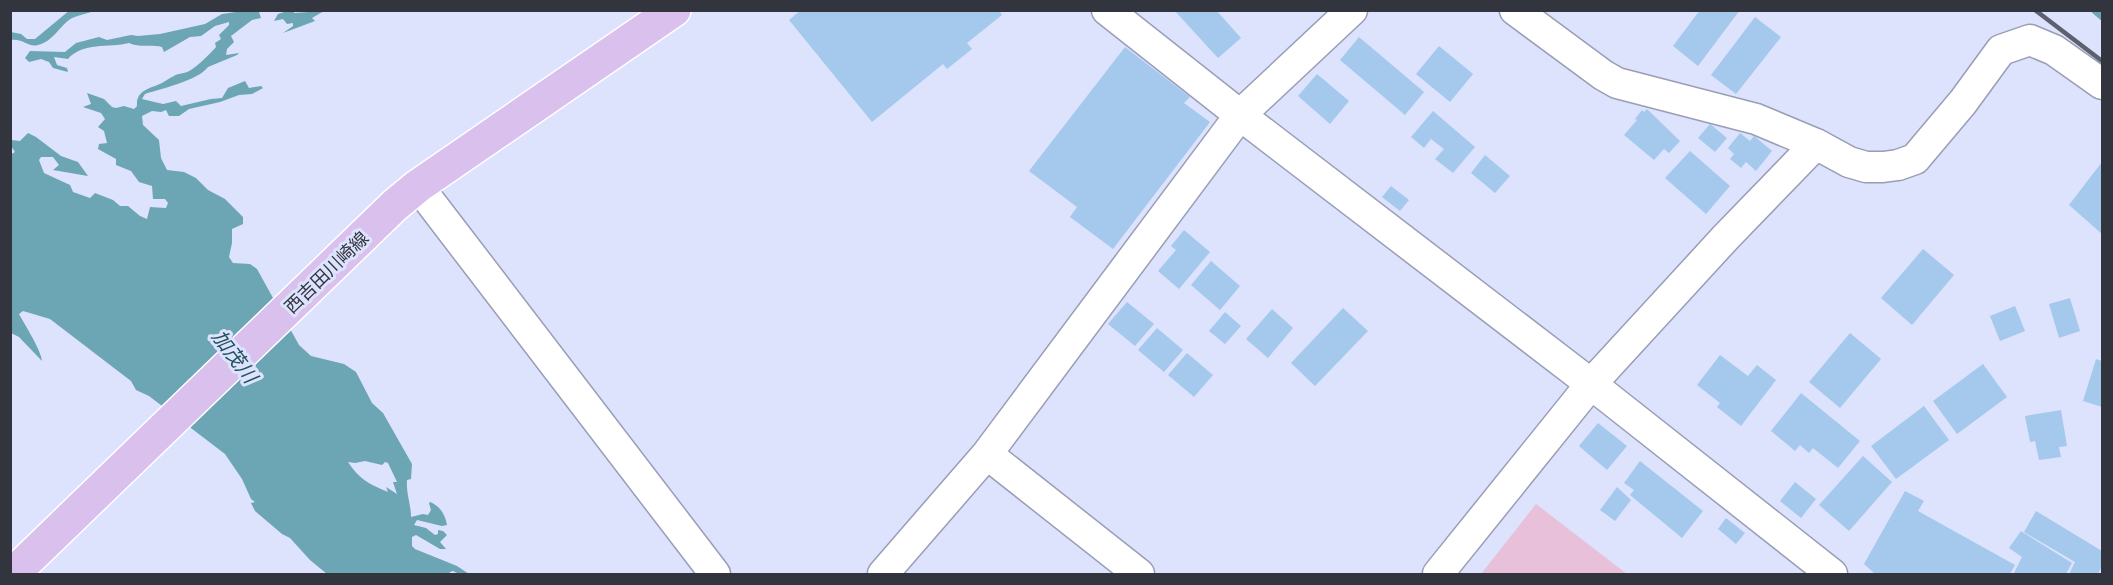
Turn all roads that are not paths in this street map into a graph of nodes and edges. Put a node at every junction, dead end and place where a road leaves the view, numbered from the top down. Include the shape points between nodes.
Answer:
1 (674, 10) edge
2 (1107, 10) edge
3 (1352, 10) edge
4 (1515, 10) edge
5 (2103, 84) edge
6 (1240, 115) junction
7 (1816, 144) junction
8 (407, 196) junction
9 (1591, 384) junction
10 (987, 454) junction
11 (13, 574) edge
12 (715, 574) edge
13 (883, 574) edge
14 (1139, 574) edge
15 (1438, 574) edge
16 (1832, 574) edge

1 - 8 main road, 西吉田川崎線
2 - 6 street
3 - 6 street
4 - 7 street via 1617,83 1756,119
5 - 7 street via 2054,50 2030,40 2001,50 1915,159 1883,168 1866,167
6 - 9 street
6 - 10 street
7 - 9 street
8 - 11 main road, 西吉田川崎線
8 - 12 street
9 - 15 street
9 - 16 street
10 - 13 street
10 - 14 street

